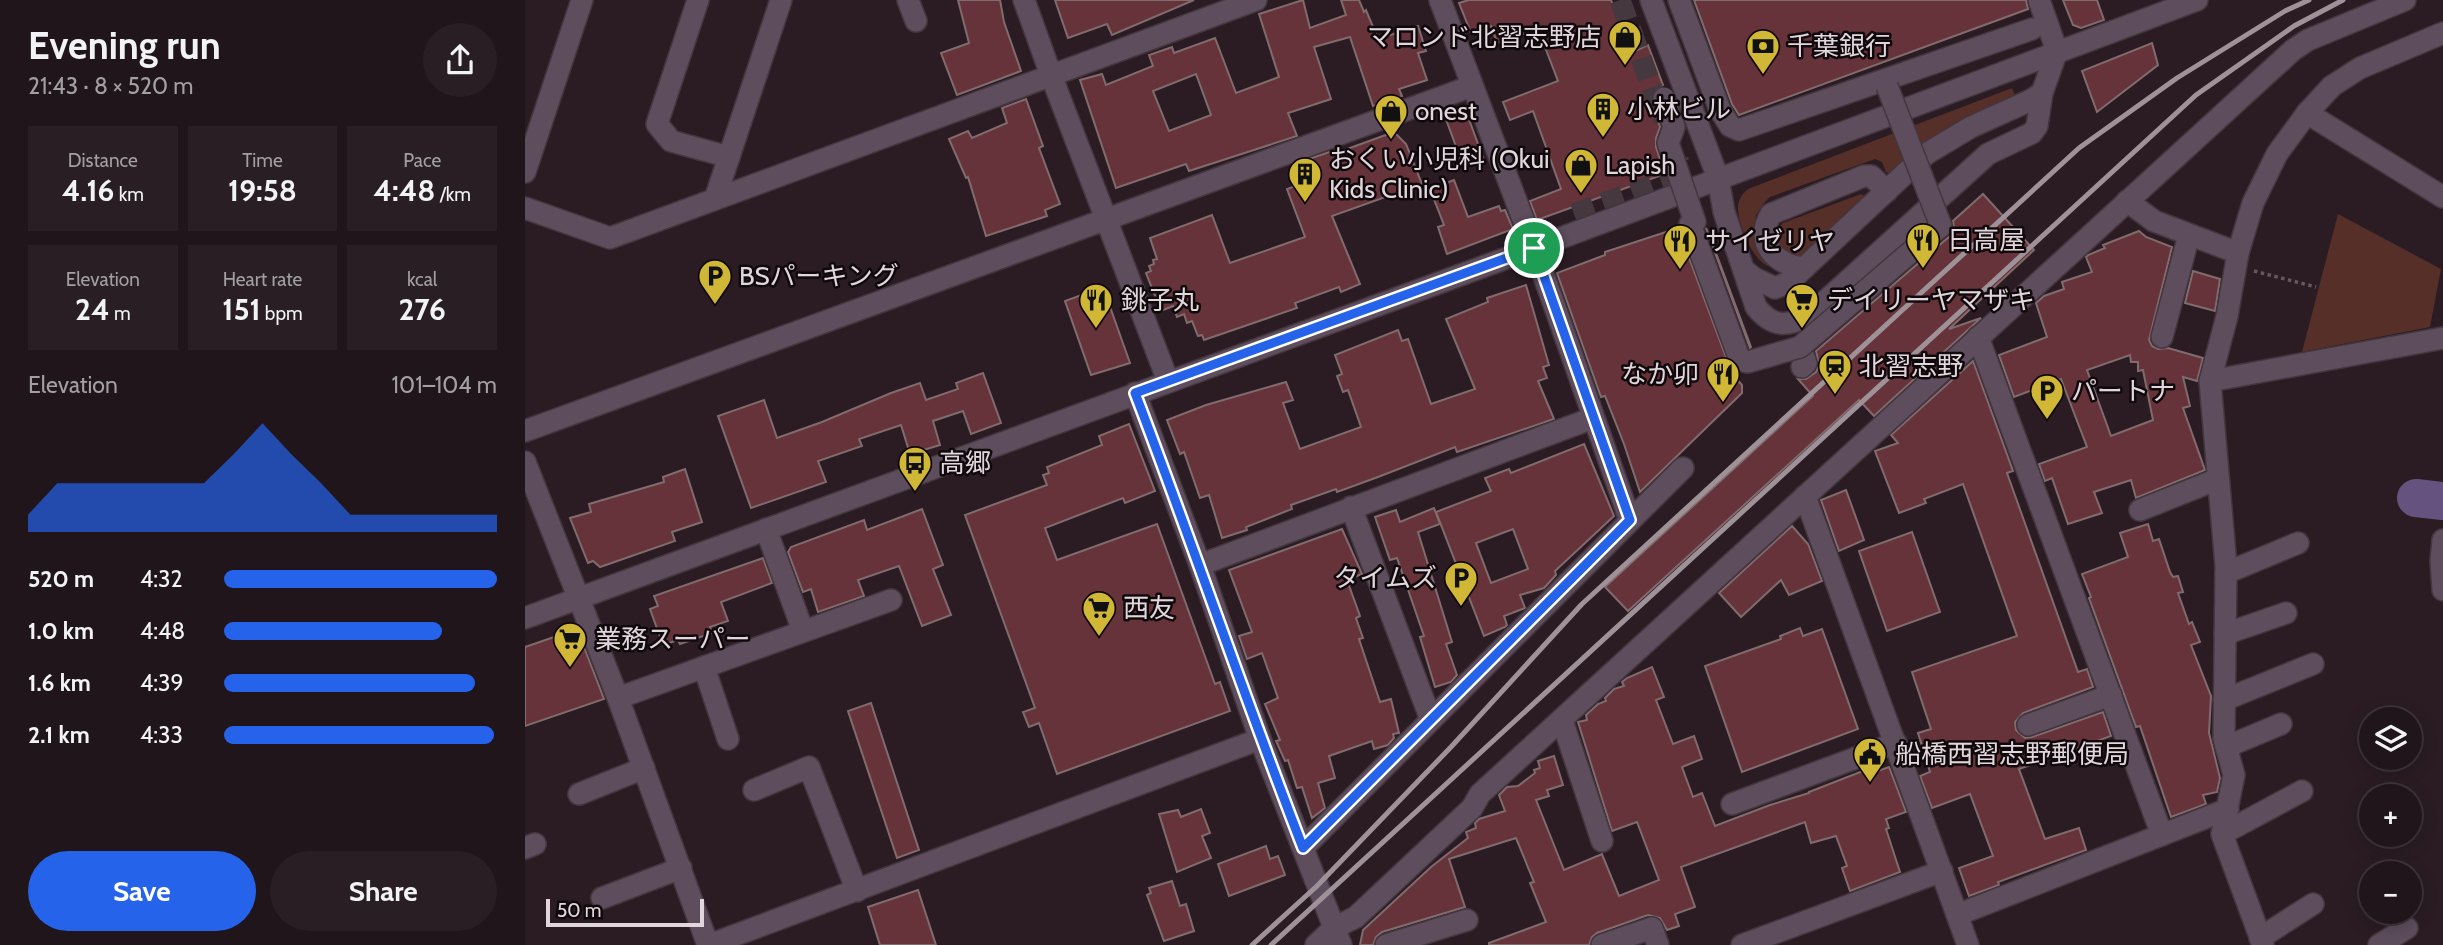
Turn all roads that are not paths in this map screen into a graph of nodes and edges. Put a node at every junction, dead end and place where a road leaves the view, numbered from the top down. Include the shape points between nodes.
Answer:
1 (582, 0) edge
2 (698, 0) edge
3 (781, 0) edge
4 (908, 0) edge
5 (1024, 0) edge
6 (1256, 0) edge
7 (1440, 0) edge
8 (1651, 0) edge
9 (1679, 0) edge
10 (2039, 0) edge
11 (2197, 0) edge
12 (2405, 0) edge
13 (916, 21) dead end
14 (2032, 29) dead end
15 (2443, 33) edge
16 (2057, 51) junction
17 (1051, 75) junction
18 (1472, 86) junction
19 (1887, 86) dead end
20 (2042, 93) junction
21 (1664, 98) tunnel mouth
22 (2307, 113) junction
23 (729, 157) junction
24 (525, 172) edge
25 (1718, 178) junction
26 (1684, 191) junction
27 (1887, 191) junction
28 (2443, 197) edge
29 (715, 199) junction
30 (2127, 201) junction
31 (525, 208) edge
32 (1105, 219) junction
33 (2189, 235) junction
34 (1534, 248) junction
35 (2237, 260) junction
36 (1804, 268) junction
37 (1744, 270) junction
38 (1978, 337) junction
39 (2162, 337) dead end
40 (2443, 338) edge
41 (1168, 381) junction
42 (2210, 382) junction
43 (1135, 393) junction
44 (1593, 418) junction
45 (525, 431) edge
46 (525, 463) edge
47 (1683, 468) dead end
48 (2218, 479) junction
49 (1805, 496) junction
50 (1351, 507) junction
51 (2140, 510) dead end
52 (1630, 520) junction
53 (767, 529) junction
54 (2298, 543) dead end
55 (2442, 554) edge
56 (1200, 565) junction
57 (2226, 573) junction
58 (2443, 590) edge
59 (577, 599) junction
60 (891, 600) dead end
61 (2286, 613) dead end
62 (525, 618) edge
63 (803, 631) junction
64 (2225, 635) junction
65 (2313, 663) dead end
66 (704, 667) junction
67 (2111, 695) junction
68 (618, 698) junction
69 (2224, 700) junction
70 (1431, 720) junction
71 (1562, 720) junction
72 (2281, 724) dead end
73 (2028, 726) dead end
74 (728, 739) dead end
75 (1260, 739) junction
76 (1896, 743) junction
77 (2226, 747) junction
78 (644, 768) junction
79 (754, 790) dead end
80 (2302, 791) dead end
81 (579, 794) dead end
82 (1732, 804) dead end
83 (2228, 808) junction
84 (2222, 834) junction
85 (2162, 835) junction
86 (1602, 841) dead end
87 (1303, 848) junction
88 (681, 868) junction
89 (1942, 871) junction
90 (857, 891) junction
91 (602, 898) dead end
92 (2313, 904) dead end
93 (1957, 915) junction
94 (1467, 920) dead end
95 (2407, 928) dead end
96 (1338, 936) edge
97 (1770, 940) edge
98 (2261, 941) edge
99 (708, 945) edge
100 (1316, 945) edge
101 (1386, 945) edge
102 (1602, 945) edge
103 (1658, 945) edge
104 (1742, 945) edge
105 (1968, 945) edge
106 (2379, 945) edge

1 - 24 street
2 - 23 street via 657,124 671,141
3 - 23 street
4 - 13 street
5 - 17 street
6 - 17 street
7 - 18 street
8 - 25 street
9 - 14 street via 1720,110 1730,126 1739,130
10 - 16 street
11 - 16 street
12 - 30 street via 2293,50
15 - 22 street via 2360,68 2332,86
16 - 20 street
16 - 25 street
17 - 29 street
17 - 32 street
18 - 32 street
18 - 34 street
19 - 26 street, bridge via 1941,226 1801,357 1740,360 1690,224 1695,222
20 - 27 street via 1948,139
20 - 37 street via 2040,119 2032,133 1988,154 1810,315 1784,325 1763,316
21 - 26 street, bridge via 1674,127 1668,143
22 - 28 street
22 - 35 street via 2277,154 2253,203
23 - 29 street
25 - 26 street
25 - 37 street
26 - 34 street
27 - 36 street
27 - 36 street via 1871,176 1864,176 1771,214 1765,223 1771,251 1784,264
29 - 31 street via 610,238
30 - 33 street via 2154,220
30 - 38 street
32 - 41 street
32 - 45 street
33 - 35 street
33 - 39 street
34 - 41 street
34 - 44 street
35 - 42 street
36 - 37 street via 1775,288
38 - 49 street
38 - 67 street
40 - 42 street
41 - 43 street
42 - 48 street
43 - 53 street
43 - 56 street
44 - 50 street
44 - 52 street
46 - 59 street
47 - 52 street
48 - 51 street
48 - 57 street
49 - 71 street
49 - 76 street
50 - 56 street
50 - 70 street
52 - 70 street
53 - 59 street
53 - 63 street
54 - 57 street
55 - 58 street
56 - 75 street
57 - 64 street
59 - 62 street
59 - 68 street
60 - 63 street
61 - 64 street
63 - 66 street
64 - 69 street
65 - 69 street
66 - 68 street
66 - 74 street
67 - 73 street
67 - 85 street
68 - 78 street
69 - 77 street
70 - 87 street
71 - 86 street
71 - 96 street via 1480,794 1472,808
72 - 77 street
75 - 87 street
75 - 90 street
76 - 82 street
76 - 89 street
77 - 83 street via 2234,775
78 - 81 street
78 - 88 street
79 - 90 street via 809,767
80 - 84 street
83 - 84 street
83 - 85 street
84 - 98 street
85 - 93 street
87 - 96 street
88 - 91 street
88 - 99 street
89 - 93 street
89 - 97 street
90 - 99 street
92 - 98 street
93 - 105 street
94 - 101 street
95 - 106 street
96 - 100 street
97 - 104 street
102 - 103 street via 1652,928

